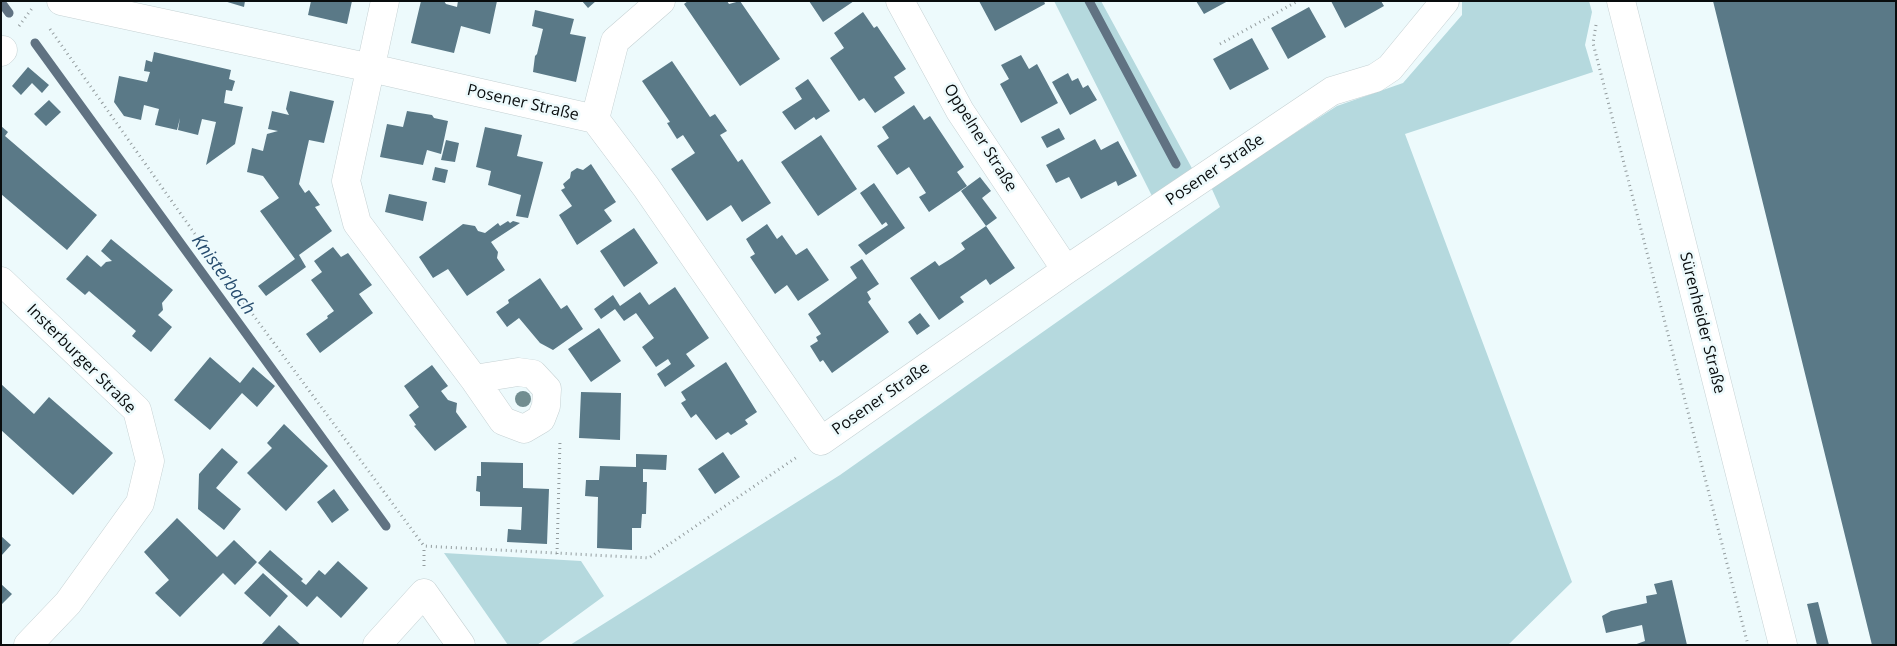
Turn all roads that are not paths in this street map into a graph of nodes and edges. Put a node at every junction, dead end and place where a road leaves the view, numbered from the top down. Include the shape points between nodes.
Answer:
1 (385, 1) edge
2 (661, 1) edge
3 (900, 1) edge
4 (1445, 1) edge
5 (1622, 1) edge
6 (50, 6) edge
7 (371, 68) junction
8 (595, 119) junction
9 (1066, 270) junction
10 (1, 281) edge
11 (474, 378) junction
12 (28, 645) edge
13 (377, 645) edge
14 (461, 645) edge
15 (1783, 645) edge

1 - 7 street
2 - 8 street via 615,41
3 - 9 street, Oppelner Straße via 960,111
4 - 9 street, Posener Straße via 1390,68 1375,78 1332,91
5 - 15 street, Sürenheider Straße
6 - 7 street, Posener Straße
7 - 8 street, Posener Straße
7 - 11 street via 346,181 357,224
8 - 9 street, Posener Straße via 646,187 820,440
10 - 12 street, Insterburger Straße via 137,410 150,461 140,503 68,604
11 - 11 street via 503,421 524,429 541,419 547,389 534,374 518,372
13 - 14 street via 424,593

